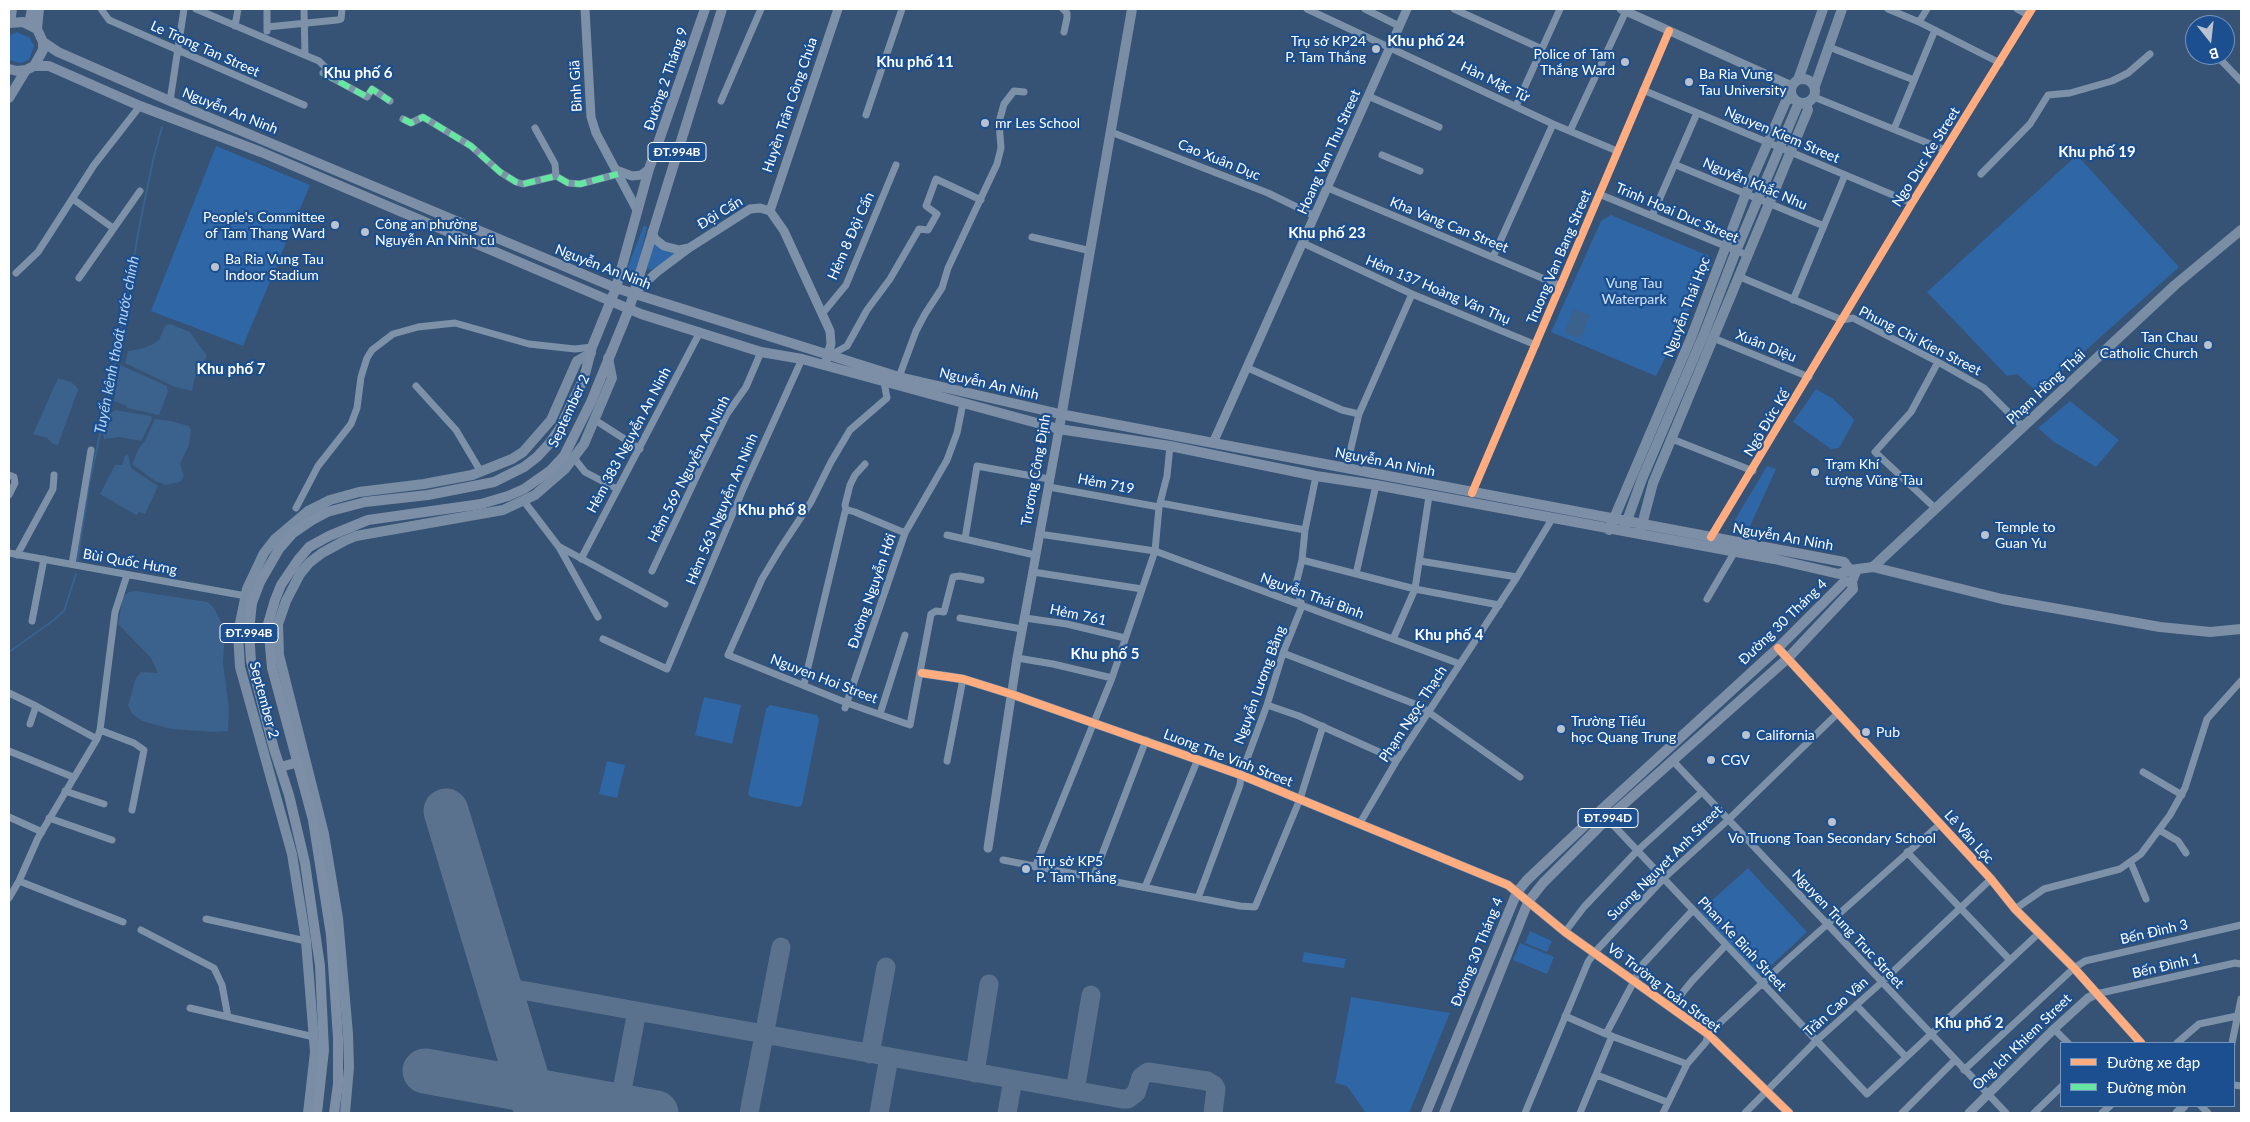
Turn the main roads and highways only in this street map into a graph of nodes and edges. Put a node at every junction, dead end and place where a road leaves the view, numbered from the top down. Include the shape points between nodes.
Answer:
1 (12, 9) edge
2 (18, 9) edge
3 (32, 9) edge
4 (39, 9) edge
5 (705, 9) edge
6 (722, 9) edge
7 (1132, 9) edge
8 (1824, 9) edge
9 (1842, 9) edge
10 (11, 23) edge
11 (33, 26) junction
12 (43, 42) junction
13 (22, 69) edge
14 (1795, 83) junction
15 (9, 85) edge
16 (1805, 97) junction
17 (9, 98) edge
18 (266, 141) junction
19 (261, 152) junction
20 (2241, 230) edge
21 (1717, 268) junction
22 (1727, 272) junction
23 (1738, 276) junction
24 (616, 288) junction
25 (633, 295) junction
26 (611, 302) junction
27 (629, 309) junction
28 (592, 350) junction
29 (608, 358) junction
30 (826, 361) junction
31 (1060, 414) junction
32 (1059, 429) junction
33 (1636, 477) junction
34 (1653, 483) junction
35 (1611, 525) junction
36 (1624, 527) junction
37 (1640, 530) junction
38 (1873, 567) junction
39 (1853, 570) junction
40 (1852, 580) junction
41 (2241, 629) edge
42 (1723, 698) junction
43 (1732, 708) junction
44 (302, 761) junction
45 (275, 768) junction
46 (1603, 815) junction
47 (308, 1113) edge
48 (317, 1113) edge
49 (334, 1113) edge
50 (345, 1113) edge
51 (1427, 1113) edge
52 (1444, 1113) edge

1 - 10 main road
2 - 10 main road
3 - 11 main road
4 - 11 main road
5 - 24 main road, Đường 2 Tháng 9 / ĐT.994B via 649,169
6 - 25 main road, ĐT.994B
7 - 31 main road, Trương Công Định
8 - 14 main road
9 - 16 main road, Nguyễn Thái Học via 1829,47
10 - 11 main road
11 - 12 main road
12 - 13 main road via 43,50
12 - 18 main road, Nguyễn An Ninh via 58,52
13 - 15 main road
13 - 17 main road
13 - 19 main road, Nguyễn An Ninh via 49,66 140,106
14 - 16 main road
14 - 16 main road via 1808,80
16 - 21 main road, Nguyễn Thái Học via 1786,102
16 - 22 main road, Nguyễn Thái Học via 1779,147
16 - 23 main road, Nguyễn Thái Học via 1808,110
18 - 19 main road
18 - 24 main road, Nguyễn An Ninh
19 - 26 main road, Nguyễn An Ninh
20 - 38 main road, Phạm Hồng Thái via 2175,285
21 - 22 main road
21 - 33 main road, Nguyễn Thái Học
22 - 23 main road
22 - 33 main road, Nguyễn Thái Học via 1704,334
23 - 34 main road, Nguyễn Thái Học
24 - 25 main road, Nguyễn An Ninh
24 - 26 main road, Đường 2 Tháng 9 / ĐT.994B
25 - 27 main road, ĐT.994B
25 - 30 main road, Nguyễn An Ninh
26 - 27 main road, Nguyễn An Ninh
26 - 28 main road, September 2 / ĐT.994B
27 - 29 main road, September 2 / ĐT.994B
27 - 30 main road, Nguyễn An Ninh via 761,352
28 - 29 main road
28 - 45 main road, September 2 / ĐT.994B via 584,378 560,428 537,457 524,467 494,482 428,495 365,502 327,512 293,533 279,549 252,603 249,631 251,661
28 - 45 main road, September 2 / ĐT.994B via 576,361 556,412 523,452 481,472 424,484 359,492 330,500 308,511 275,539 264,553 247,588 238,633 238,656 243,680
29 - 44 main road, September 2 / ĐT.994B via 612,378 584,444 535,495 512,507 487,514 356,536 335,545 310,563 291,590 278,624 284,680
29 - 44 main road, September 2 / ĐT.994B via 591,402 564,456 552,470 524,489 480,504 368,520 329,536 309,548 298,560 282,585 268,624 268,647
30 - 31 main road, Nguyễn An Ninh
30 - 32 main road, Nguyễn An Ninh via 884,382
31 - 32 main road, Trương Công Định
31 - 35 main road, Nguyễn An Ninh via 1472,493
32 - 35 main road, Nguyễn An Ninh via 1170,446 1552,519
33 - 34 main road
33 - 35 main road, Nguyễn Thái Học
33 - 36 main road, Nguyễn Thái Học
34 - 37 main road, Nguyễn Thái Học
35 - 36 main road, Nguyễn An Ninh
36 - 37 main road, Nguyễn An Ninh
37 - 39 main road, Nguyễn An Ninh via 1839,574
37 - 39 main road, Nguyễn An Ninh via 1711,537 1844,562
38 - 39 main road
38 - 41 main road via 2002,599 2160,627 2210,632
39 - 40 main road
40 - 42 main road, Đường 30 Tháng 4 / ĐT.994D via 1844,582
40 - 43 main road, Đường 30 Tháng 4 / ĐT.994D via 1853,589 1788,658
42 - 43 main road
42 - 46 main road, Đường 30 Tháng 4 / ĐT.994D
43 - 46 main road, Đường 30 Tháng 4 / ĐT.994D via 1673,761
44 - 45 main road
44 - 49 main road, September 2 / ĐT.994B via 331,935 338,1038
44 - 50 main road, September 2 / ĐT.994B via 324,834 332,874 345,987 349,1067
45 - 47 main road, September 2 / ĐT.994B via 306,940 315,1052
45 - 48 main road, September 2 / ĐT.994B via 305,863 320,966 324,1050
46 - 51 main road, Đường 30 Tháng 4 / ĐT.994D via 1517,892
46 - 52 main road, Đường 30 Tháng 4 / ĐT.994D via 1528,902

